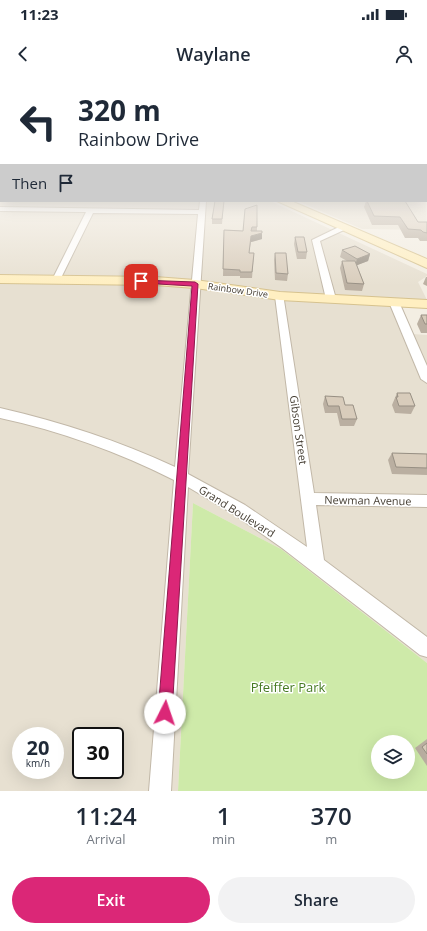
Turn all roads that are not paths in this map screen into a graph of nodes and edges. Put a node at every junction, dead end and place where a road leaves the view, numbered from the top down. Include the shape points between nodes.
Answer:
1 (85, 220) edge
2 (201, 220) edge
3 (324, 220) edge
4 (341, 228) junction
5 (427, 264) edge
6 (0, 279) edge
7 (56, 280) junction
8 (195, 284) junction
9 (280, 296) junction
10 (331, 299) junction
11 (394, 302) junction
12 (427, 304) edge
13 (427, 379) edge
14 (0, 414) edge
15 (180, 478) junction
16 (308, 499) junction
17 (427, 501) edge
18 (317, 564) junction
19 (427, 648) edge
20 (160, 791) edge

1 - 7 street
2 - 8 street
3 - 4 main road
4 - 5 main road
4 - 10 street via 316,240
6 - 7 main road, Rainbow Drive
7 - 8 main road, Rainbow Drive
8 - 9 main road, Rainbow Drive
8 - 15 street
9 - 10 main road, Rainbow Drive
9 - 16 street, Gibson Street
10 - 11 main road, Rainbow Drive
11 - 12 main road, Rainbow Drive
11 - 13 street
14 - 15 street, Grand Boulevard via 67,431 139,458
15 - 18 street, Grand Boulevard via 239,510
15 - 20 street
16 - 17 street, Newman Avenue
16 - 18 street, Gibson Street
18 - 19 street, Grand Boulevard

